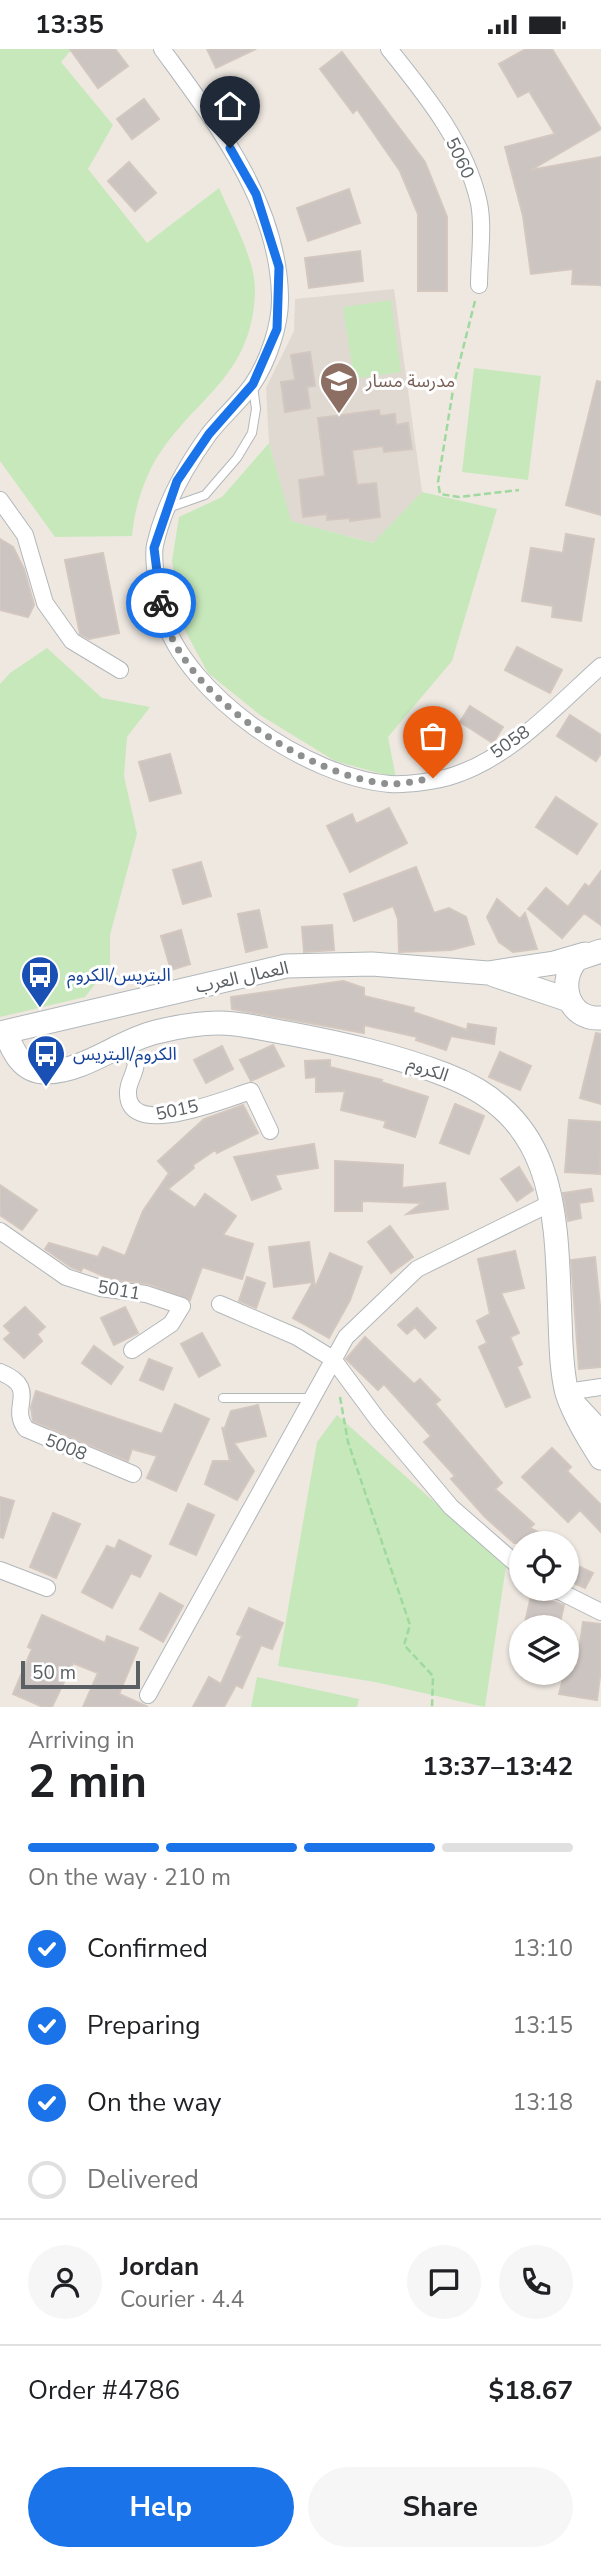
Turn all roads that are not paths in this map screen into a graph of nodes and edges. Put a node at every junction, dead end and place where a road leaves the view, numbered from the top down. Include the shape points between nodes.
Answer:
1 (162, 49) edge
2 (389, 49) edge
3 (479, 285) road end
4 (253, 384) junction
5 (0, 500) edge
6 (168, 508) junction
7 (601, 666) edge
8 (120, 670) dead end
9 (596, 951) edge
10 (488, 973) junction
11 (569, 1000) junction
12 (599, 1018) edge
13 (2, 1032) edge
14 (124, 1041) junction
15 (270, 1131) dead end
16 (551, 1203) junction
17 (0, 1231) edge
18 (220, 1304) dead end
19 (132, 1350) dead end
20 (333, 1359) junction
21 (0, 1371) edge
22 (601, 1387) edge
23 (567, 1392) junction
24 (223, 1398) dead end
25 (313, 1398) junction
26 (601, 1427) edge
27 (601, 1458) edge
28 (133, 1474) dead end
29 (509, 1558) edge
30 (0, 1570) edge
31 (47, 1588) dead end
32 (579, 1601) edge
33 (601, 1612) edge
34 (148, 1695) dead end

1 - 4 street, 5058 via 217,125 256,194 279,267 277,329
2 - 3 street, 5060 via 434,106 466,164 479,205
4 - 6 street, 5058 via 203,443 177,481
4 - 6 lane via 257,409 252,433 237,458 205,495
5 - 8 street via 25,534 45,603 72,642
6 - 7 street, 5058 via 154,548 163,615 187,666 232,712 323,767 391,784 454,775 509,748
9 - 10 street, العمال العرب
9 - 11 street via 567,974
10 - 11 street, العمال العرب
10 - 13 street, العمال العرب via 372,964 286,966
11 - 12 street, العمال العرب via 585,1016
13 - 14 street, الكروم via 16,1056 30,1069 46,1073 94,1058
14 - 15 street, 5015 via 136,1063 127,1096 132,1108 145,1117 162,1117 251,1091
14 - 16 street, الكروم via 179,1026 239,1025 352,1048 448,1076 491,1098 523,1128 542,1167
16 - 20 street via 418,1269 346,1337
16 - 23 street, الكروم
17 - 19 street, 5011 via 66,1277 183,1306 171,1324
18 - 20 street via 297,1337
20 - 25 street
20 - 29 street via 451,1507
21 - 28 street, 5008 via 18,1382 23,1391 20,1416 26,1429
22 - 23 street
23 - 26 street
23 - 27 street, الكروم
24 - 25 lane
25 - 34 street
30 - 31 street
32 - 33 street

